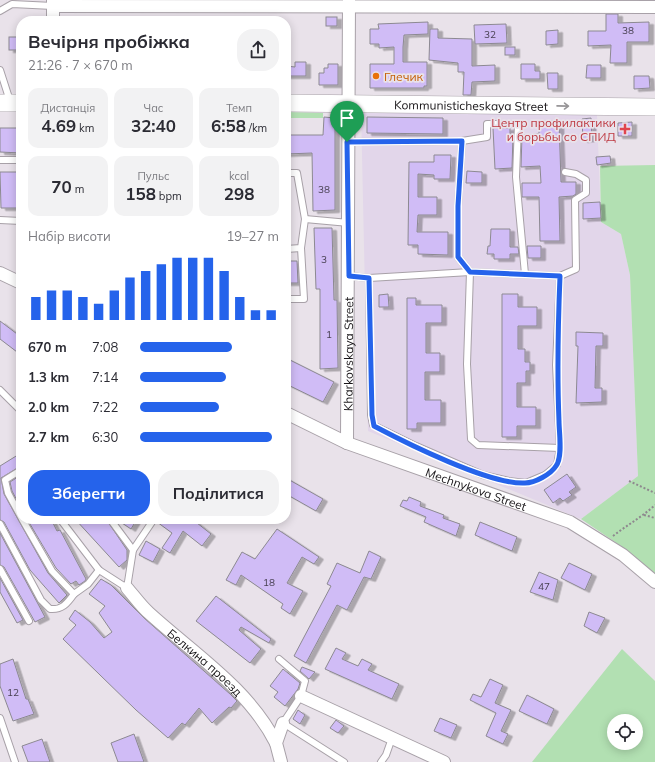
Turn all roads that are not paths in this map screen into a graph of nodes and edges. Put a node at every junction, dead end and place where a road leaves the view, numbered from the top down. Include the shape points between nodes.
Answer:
1 (53, 3) edge
2 (349, 3) edge
3 (655, 7) edge
4 (0, 11) edge
5 (53, 16) edge
6 (0, 70) edge
7 (11, 103) edge
8 (291, 103) edge
9 (347, 104) junction
10 (655, 107) edge
11 (462, 141) junction
12 (347, 142) junction
13 (0, 160) edge
14 (16, 160) edge
15 (565, 172) dead end
16 (291, 173) edge
17 (305, 219) junction
18 (0, 220) edge
19 (16, 221) edge
20 (349, 223) junction
21 (301, 248) junction
22 (291, 249) edge
23 (470, 272) junction
24 (0, 273) edge
25 (525, 274) junction
26 (349, 276) junction
27 (560, 276) junction
28 (369, 278) junction
29 (16, 281) edge
30 (291, 299) edge
31 (0, 390) edge
32 (16, 406) edge
33 (291, 415) edge
34 (347, 443) junction
35 (560, 448) junction
36 (16, 473) edge
37 (16, 507) edge
38 (0, 524) edge
39 (25, 524) edge
40 (64, 524) edge
41 (114, 524) edge
42 (151, 524) edge
43 (133, 550) junction
44 (0, 569) edge
45 (99, 570) junction
46 (655, 582) edge
47 (127, 588) junction
48 (74, 594) junction
49 (28, 621) dead end
50 (279, 658) dead end
51 (301, 696) junction
52 (0, 718) edge
53 (283, 723) junction
54 (392, 738) junction
55 (276, 743) junction
56 (15, 762) edge
57 (281, 762) edge
58 (344, 762) edge
59 (381, 762) edge
60 (444, 762) edge

1 - 2 street
1 - 4 lane via 12,4
1 - 5 street
2 - 3 street
2 - 9 street, Kharkovskaya Street
6 - 7 lane
8 - 9 street, Kommunisticheskaya Street
9 -> 10 street, Kommunisticheskaya Street
9 - 12 street, Kharkovskaya Street
11 - 12 lane
11 - 23 lane via 458,257
11 - 25 lane via 487,137 487,124 518,124 516,176
12 - 20 street, Kharkovskaya Street
13 - 14 lane
15 - 27 lane via 576,174 586,180 586,193 575,200 576,269
16 - 17 lane via 297,173
17 - 20 lane
17 - 21 lane
18 - 19 lane
20 - 26 street, Kharkovskaya Street
21 - 22 lane
21 - 30 lane via 304,299
23 - 25 lane
23 - 28 lane
23 - 35 lane via 467,364 471,439 478,445
24 - 29 street
25 - 27 lane
26 - 28 lane
26 - 34 street, Kharkovskaya Street
27 - 35 lane via 556,365
28 - 35 lane via 374,426 482,475 526,483 545,476 557,465
31 - 32 lane
33 - 34 street, Mechnykova Street
34 - 46 street, Mechnykova Street via 570,522 623,555
36 - 37 lane via 4,480
38 - 48 lane via 41,600 50,609 57,610 66,606
39 - 48 lane via 52,571
40 - 45 lane
41 - 43 lane
42 - 43 lane
43 - 47 lane
44 - 49 lane
45 - 47 lane
45 - 48 lane via 88,584
47 - 55 street, Белкина проезд via 148,612 246,699 266,722
50 - 51 lane via 305,681
51 - 53 lane
51 - 54 street
52 - 56 lane
53 - 55 street
53 - 58 lane
54 - 59 lane
54 - 60 street
55 - 57 street, Белкина проезд

